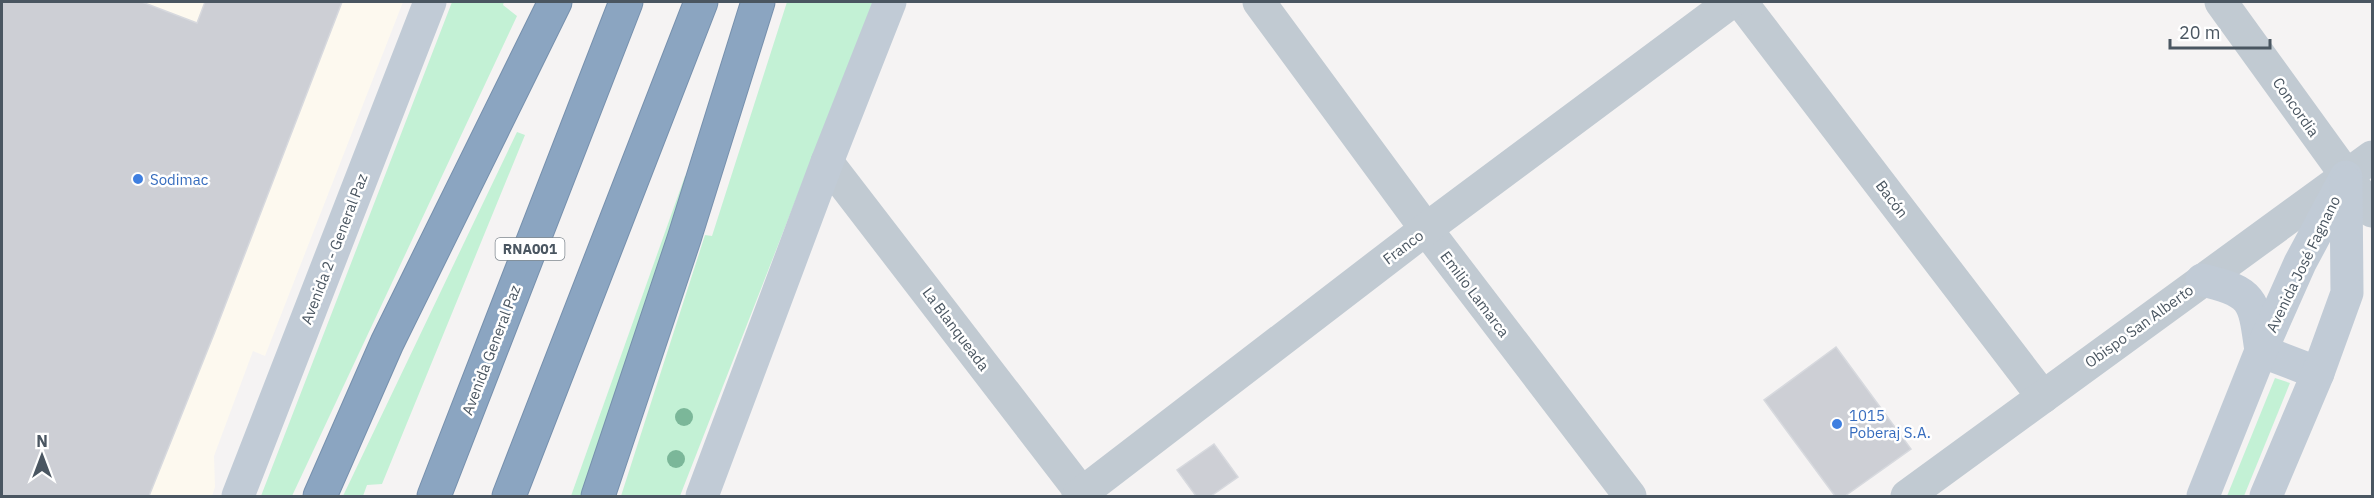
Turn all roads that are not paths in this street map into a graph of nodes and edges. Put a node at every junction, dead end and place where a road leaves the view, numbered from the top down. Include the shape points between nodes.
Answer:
1 (430, 2) edge
2 (555, 2) edge
3 (626, 2) edge
4 (701, 2) edge
5 (758, 2) edge
6 (890, 2) edge
7 (1259, 2) edge
8 (1731, 2) edge
9 (1741, 2) edge
10 (2221, 2) edge
11 (2373, 157) edge
12 (827, 162) junction
13 (2346, 177) junction
14 (2373, 211) edge
15 (1426, 229) junction
16 (2202, 280) junction
17 (2261, 351) junction
18 (2318, 372) junction
19 (2043, 397) junction
20 (238, 496) edge
21 (320, 496) edge
22 (434, 496) edge
23 (509, 496) edge
24 (598, 496) edge
25 (702, 496) edge
26 (1081, 496) edge
27 (1630, 496) edge
28 (1906, 496) edge
29 (2203, 496) edge
30 (2266, 496) edge

1 - 20 street, Avenida 2 - General Paz
2 - 21 highway via 387,343
3 - 22 highway, Avenida General Paz / RNA001
4 - 23 highway
5 - 24 highway
6 - 12 street
7 - 15 street, Emilio Lamarca
8 - 15 street, Franco
9 - 19 street, Bacón
10 - 13 street, Concordia
11 - 13 street, Obispo San Alberto
12 - 25 street
12 - 26 street, La Blanqueada
13 - 14 street, Concordia
13 - 16 street, Obispo San Alberto
13 - 17 street, Avenida José Fagnano via 2300,263
13 - 18 street, Avenida José Fagnano via 2347,292
15 - 26 street, Franco
15 - 27 street, Emilio Lamarca
16 - 17 street via 2230,286 2245,296 2256,312
16 - 19 street, Obispo San Alberto
17 - 18 street
17 - 29 street, Avenida José Fagnano
18 - 30 street, Avenida José Fagnano
19 - 28 street, Obispo San Alberto

